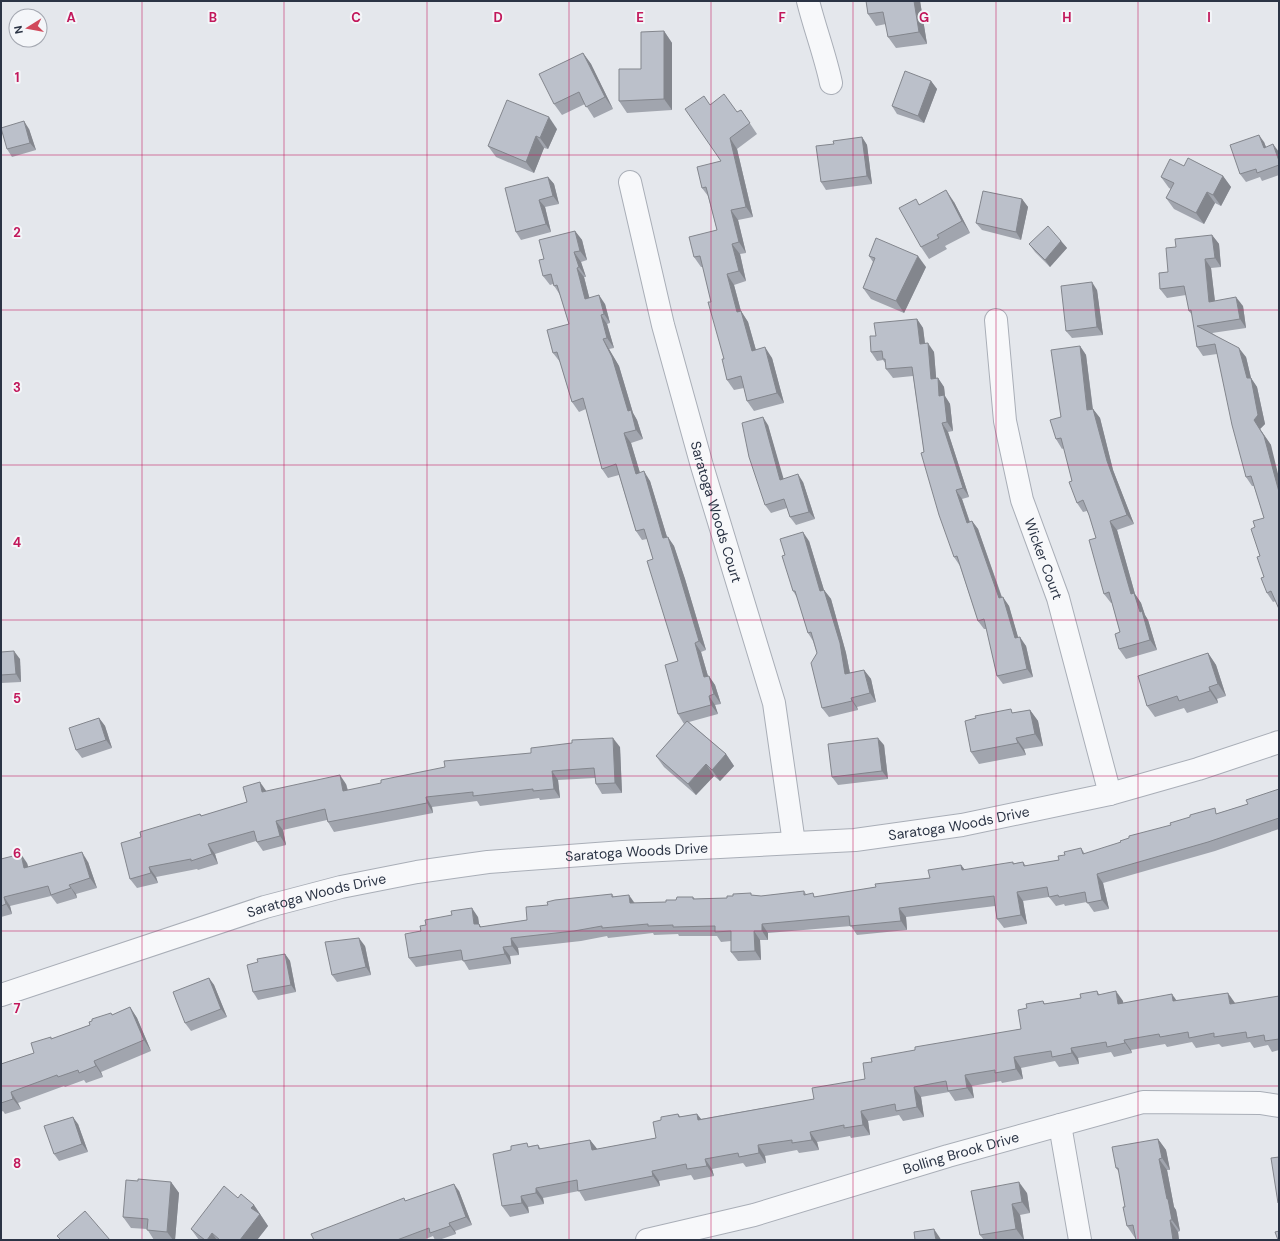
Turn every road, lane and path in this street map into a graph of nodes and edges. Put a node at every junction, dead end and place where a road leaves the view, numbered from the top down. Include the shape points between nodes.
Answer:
1 (808, 1) edge
2 (831, 83) dead end
3 (630, 182) dead end
4 (996, 320) dead end
5 (1279, 742) edge
6 (1110, 794) junction
7 (794, 843) junction
8 (1, 994) edge
9 (1279, 1106) edge
10 (1060, 1125) junction
11 (647, 1240) edge
12 (1080, 1240) edge

1 - 2 street
3 - 7 street, Saratoga Woods Court via 663,325 702,466 774,703
4 - 6 street, Wicker Court via 1005,421 1022,500 1058,598
5 - 6 street, Saratoga Woods Drive
6 - 7 street, Saratoga Woods Drive via 962,825 855,840
7 - 8 street, Saratoga Woods Drive via 488,862 417,872 341,887 265,907
9 - 10 street, Bolling Brook Drive via 1260,1103 1143,1102
10 - 11 street, Bolling Brook Drive via 940,1158 754,1215
10 - 12 street

